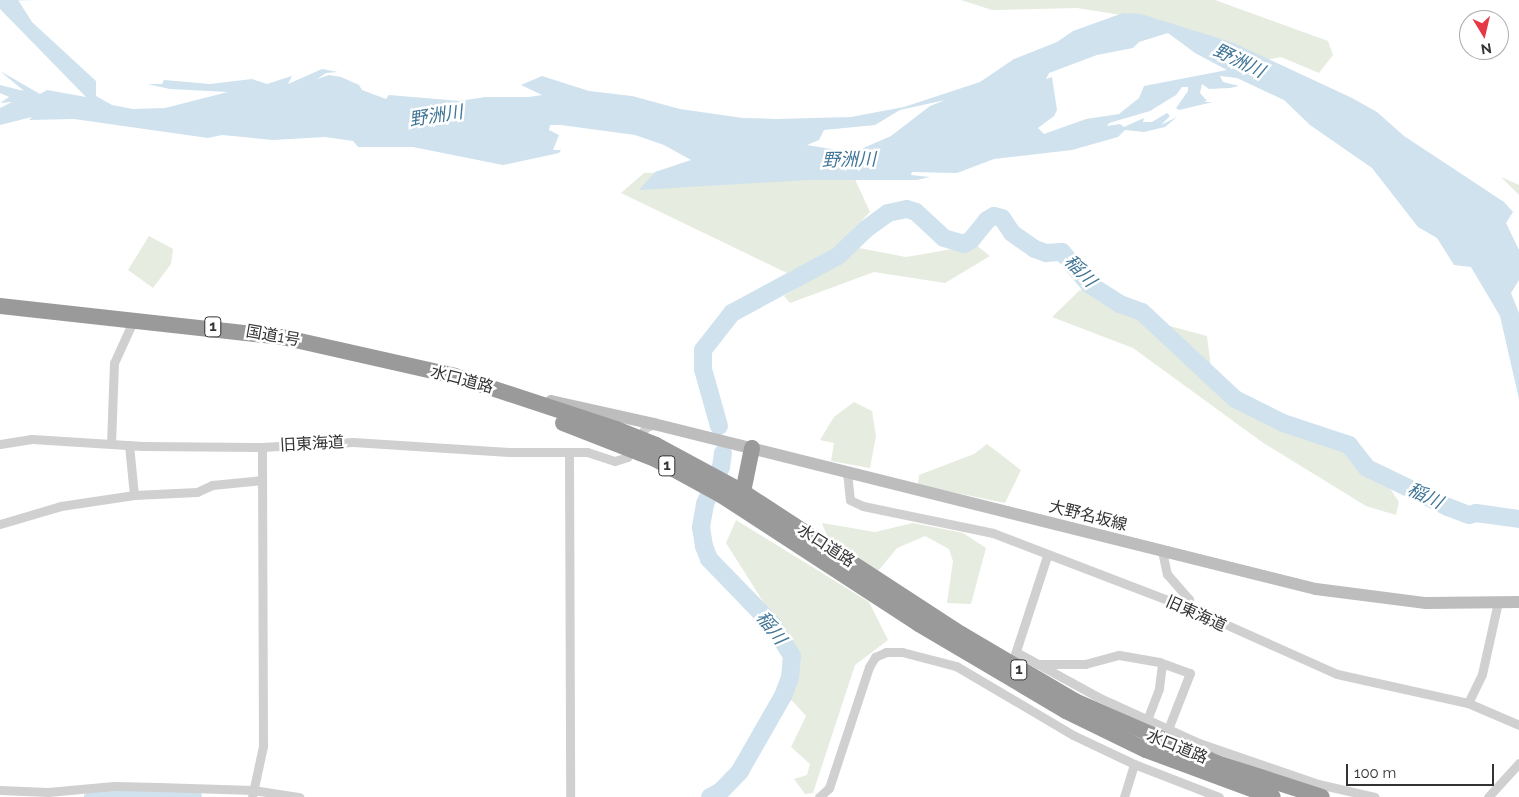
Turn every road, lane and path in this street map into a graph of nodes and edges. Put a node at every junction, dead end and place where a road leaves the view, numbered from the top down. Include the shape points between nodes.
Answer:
1 (0, 306) edge
2 (134, 319) junction
3 (423, 369) junction
4 (514, 395) junction
5 (654, 424) junction
6 (608, 428) junction
7 (580, 430) junction
8 (0, 444) edge
9 (110, 444) junction
10 (129, 445) junction
11 (262, 447) junction
12 (630, 448) junction
13 (752, 448) junction
14 (568, 452) junction
15 (847, 472) junction
16 (262, 480) junction
17 (723, 489) junction
18 (743, 492) junction
19 (134, 495) junction
20 (0, 524) edge
21 (1162, 551) junction
22 (1047, 556) junction
23 (1498, 602) junction
24 (1519, 602) edge
25 (1191, 609) junction
26 (1038, 664) junction
27 (1162, 664) junction
28 (1004, 684) dead end
29 (1001, 694) junction
30 (1468, 703) junction
31 (1148, 720) junction
32 (1519, 725) edge
33 (1168, 729) junction
34 (1519, 763) edge
35 (1134, 764) junction
36 (0, 790) edge
37 (253, 794) edge
38 (299, 797) edge
39 (570, 797) edge
40 (819, 797) edge
41 (1124, 797) edge
42 (1220, 797) edge
43 (1273, 797) edge
44 (1322, 797) edge
45 (1375, 797) edge
46 (1488, 797) edge

1 - 2 highway, 国道1号 / 1
2 - 3 highway, 国道1号 / 1 via 282,337
2 - 9 street via 114,363
3 - 4 highway, 水口道路 / 1
3 - 7 highway, 水口道路 / 1 via 508,399
4 - 5 main road, 大野名坂線
4 - 6 highway, 水口道路 / 1
5 - 6 main road
5 - 12 street via 645,428
5 - 13 main road, 大野名坂線
6 - 7 main road
6 - 12 highway, 水口道路 / 1
7 - 12 highway, 水口道路 / 1
8 - 9 street, 旧東海道 via 32,439
9 - 10 street, 旧東海道
10 - 11 street, 旧東海道
10 - 19 street
11 - 14 street, 旧東海道 via 353,442 509,452
11 - 16 street
12 - 14 street, 旧東海道 via 615,461 587,452
12 - 17 highway, 水口道路 / 1
13 - 15 main road, 大野名坂線
13 - 18 highway
14 - 39 street
15 - 21 main road, 大野名坂線
15 - 22 street, 旧東海道 via 850,500 863,506 993,534
16 - 19 street via 212,485 197,492
16 - 37 street via 263,746
17 - 18 highway, 水口道路 / 1
17 - 43 highway, 水口道路 / 1 via 942,638 1066,711 1146,750
18 - 44 highway, 水口道路 / 1 via 961,634 1075,701 1209,760
19 - 20 street via 61,506
21 - 23 main road, 大野名坂線 via 1316,590 1426,603
21 - 25 street via 1167,574 1189,600
22 - 25 street, 旧東海道
22 - 26 street via 1015,655
23 - 24 main road, 大野名坂線
23 - 30 street via 1482,674
25 - 30 street, 旧東海道 via 1336,674
26 - 27 street via 1085,664 1119,655
26 - 31 street
27 - 31 street via 1159,688
27 - 33 street via 1190,673
28 - 29 street
29 - 35 street via 1073,735
29 - 40 street via 956,666 902,652 886,652 875,657 856,702 829,788
30 - 32 street, 旧東海道
31 - 33 street
33 - 45 street via 1318,784
34 - 46 street
35 - 41 street
35 - 42 street
36 - 37 street via 48,792 123,786
37 - 38 street

